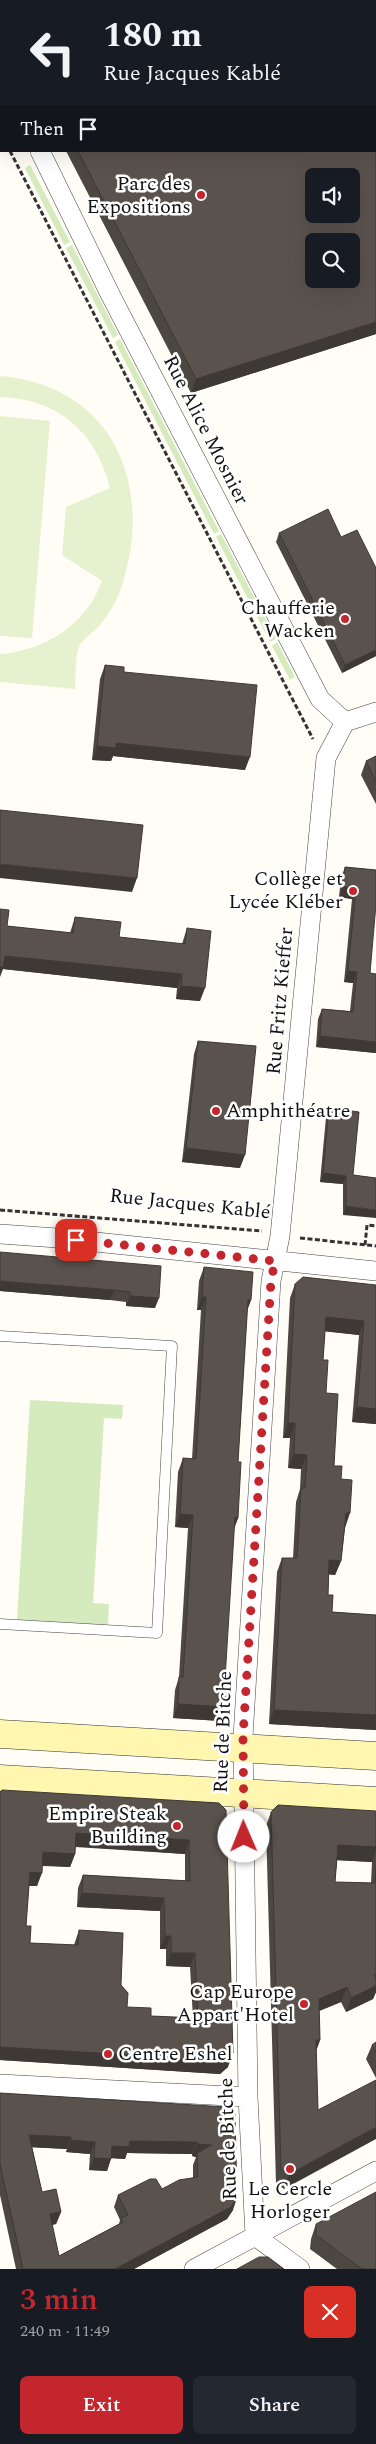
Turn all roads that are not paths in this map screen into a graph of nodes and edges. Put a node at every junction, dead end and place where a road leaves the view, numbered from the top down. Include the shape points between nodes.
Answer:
1 (40, 152) edge
2 (376, 712) edge
3 (344, 722) junction
4 (0, 1234) edge
5 (275, 1261) junction
6 (376, 1271) edge
7 (0, 1336) edge
8 (0, 1624) edge
9 (0, 1734) edge
10 (244, 1748) junction
11 (376, 1756) edge
12 (0, 1779) edge
13 (243, 1793) junction
14 (376, 1801) edge
15 (0, 2084) edge
16 (248, 2097) junction
17 (376, 2172) edge
18 (256, 2236) junction
19 (194, 2269) edge
20 (300, 2269) edge

1 - 3 street, Rue Alice Mosnier via 320,699
2 - 3 street
3 - 5 street, Rue Fritz Kieffer via 326,758
4 - 5 street
5 - 6 street
5 - 10 street, Rue de Bitche via 271,1281
7 - 8 lane via 172,1346 157,1633
9 - 10 street
10 - 11 street
10 - 13 street, Rue de Bitche
12 - 13 street
13 - 14 street
13 - 16 street, Rue de Bitche
15 - 16 street
16 - 18 street, Rue de Bitche
17 - 18 street
18 - 19 street
18 - 20 street

